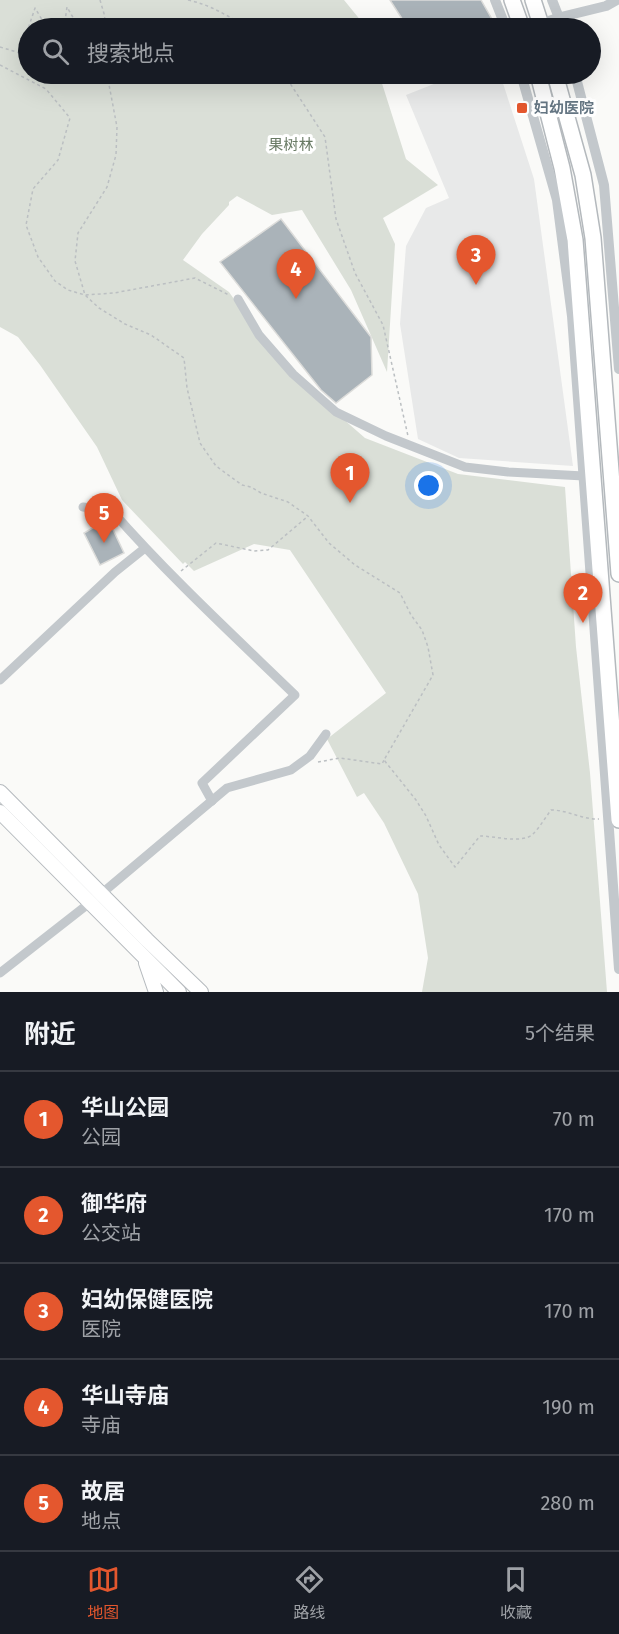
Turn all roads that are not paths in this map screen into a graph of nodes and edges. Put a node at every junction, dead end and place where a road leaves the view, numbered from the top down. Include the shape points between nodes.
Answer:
1 (495, 0) edge
2 (512, 0) edge
3 (532, 0) edge
4 (552, 0) edge
5 (617, 0) edge
6 (561, 17) joint
7 (502, 18) edge
8 (518, 18) edge
9 (535, 18) edge
10 (523, 84) edge
11 (541, 84) edge
12 (558, 84) edge
13 (578, 84) edge
14 (238, 299) road end
15 (619, 369) edge
16 (584, 476) junction
17 (83, 507) dead end
18 (618, 538) edge
19 (145, 548) junction
20 (619, 564) edge
21 (0, 680) edge
22 (326, 734) dead end
23 (0, 792) edge
24 (212, 801) junction
25 (0, 812) edge
26 (614, 819) edge
27 (101, 894) junction
28 (89, 903) junction
29 (144, 958) junction
30 (619, 969) edge
31 (0, 973) edge
32 (156, 992) edge
33 (179, 992) edge
34 (201, 992) edge

1 - 7 street
2 - 8 highway
3 - 9 highway
4 - 6 street
5 - 6 street
10 - 16 street via 557,200 572,316
11 - 26 highway via 575,240
12 - 18 highway via 583,175 593,238
13 - 15 street via 604,185
14 - 16 street via 259,335 292,374 336,412 465,467
16 - 26 street
17 - 19 street via 112,511
18 - 20 highway
19 - 21 street
19 - 24 street via 295,695 202,783
22 - 24 street via 310,756 291,770 227,788
23 - 27 main road
24 - 27 street
25 - 28 main road
26 - 30 street
27 - 28 street
27 - 34 main road
28 - 29 main road
28 - 31 street
29 - 32 main road
29 - 33 main road

